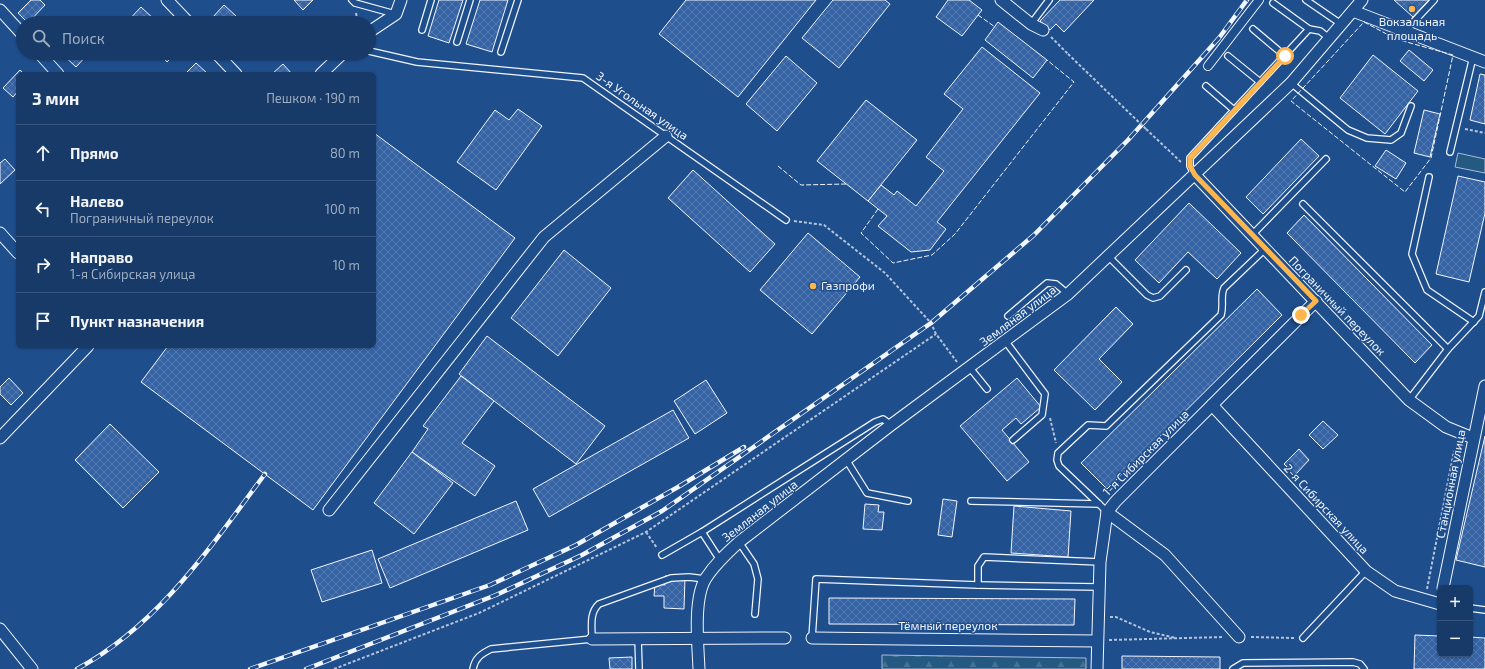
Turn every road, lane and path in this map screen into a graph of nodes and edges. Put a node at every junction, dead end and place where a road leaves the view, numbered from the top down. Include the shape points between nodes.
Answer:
1 (168, 0) edge
2 (352, 0) edge
3 (401, 0) edge
4 (431, 0) edge
5 (470, 0) edge
6 (518, 0) edge
7 (1001, 0) edge
8 (1049, 0) edge
9 (1259, 0) edge
10 (1306, 0) edge
11 (1362, 0) edge
12 (1434, 0) edge
13 (1273, 3) dead end
14 (0, 10) edge
15 (1353, 11) junction
16 (396, 14) junction
17 (183, 16) edge
18 (1030, 24) junction
19 (1341, 24) junction
20 (16, 27) edge
21 (376, 27) edge
22 (1253, 29) dead end
23 (422, 30) dead end
24 (1043, 30) joint
25 (1309, 30) junction
26 (1405, 30) junction
27 (1329, 38) junction
28 (457, 42) dead end
29 (501, 52) dead end
30 (376, 53) edge
31 (1228, 56) dead end
32 (1285, 56) junction
33 (1473, 57) junction
34 (45, 60) edge
35 (223, 60) edge
36 (336, 60) edge
37 (1485, 62) edge
38 (1208, 66) dead end
39 (56, 72) edge
40 (234, 72) edge
41 (323, 72) edge
42 (1260, 82) junction
43 (1291, 83) junction
44 (1206, 86) dead end
45 (1411, 106) dead end
46 (1234, 110) junction
47 (1456, 127) junction
48 (1485, 133) edge
49 (666, 136) junction
50 (1169, 151) dead end
51 (1450, 152) dead end
52 (1326, 160) dead end
53 (1195, 175) junction
54 (1429, 177) dead end
55 (1303, 204) dead end
56 (786, 220) joint
57 (0, 233) edge
58 (1252, 235) junction
59 (1265, 249) junction
60 (16, 251) edge
61 (1108, 256) junction
62 (1186, 270) dead end
63 (1485, 292) edge
64 (1068, 294) junction
65 (1316, 301) junction
66 (1008, 316) dead end
67 (1474, 322) junction
68 (936, 334) junction
69 (1006, 342) junction
70 (86, 348) edge
71 (1448, 349) junction
72 (965, 366) junction
73 (1485, 386) edge
74 (987, 389) dead end
75 (1409, 400) junction
76 (1212, 405) junction
77 (1050, 416) dead end
78 (891, 425) junction
79 (1, 436) edge
80 (1473, 438) junction
81 (1013, 440) dead end
82 (1454, 451) dead end
83 (1058, 453) junction
84 (846, 461) junction
85 (908, 501) dead end
86 (971, 501) dead end
87 (1103, 508) junction
88 (329, 510) dead end
89 (646, 532) junction
90 (702, 532) junction
91 (739, 542) junction
92 (662, 555) joint
93 (720, 560) junction
94 (1100, 562) junction
95 (1366, 571) junction
96 (705, 579) junction
97 (978, 585) junction
98 (1444, 585) edge
99 (1099, 587) junction
100 (1425, 600) junction
101 (1437, 603) edge
102 (1473, 608) edge
103 (1485, 610) edge
104 (755, 614) dead end
105 (1116, 617) dead end
106 (0, 629) edge
107 (698, 637) junction
108 (1239, 637) junction
109 (638, 638) junction
110 (785, 638) dead end
111 (812, 638) joint
112 (1179, 638) junction
113 (1303, 638) joint
114 (592, 639) junction
115 (1097, 641) junction
116 (32, 669) edge
117 (334, 669) edge
118 (473, 669) edge
119 (638, 669) edge
120 (699, 669) edge
121 (1097, 669) edge
122 (1233, 669) edge
123 (1364, 669) edge

1 - 17 street
2 - 16 lane
3 - 16 street
4 - 23 lane
5 - 28 lane
6 - 29 lane
7 - 18 street
8 - 18 lane
9 - 38 street
10 - 19 lane
11 - 15 street, Земляная улица
12 - 26 lane
13 - 25 lane
14 - 20 street
15 - 19 street, Земляная улица
15 - 26 street
16 - 21 street
18 - 24 street
19 - 27 street, Земляная улица
22 - 32 lane
24 - 50 path, bridge
25 - 27 lane via 1320,31
25 - 32 lane
26 - 33 street
27 - 43 street, Земляная улица
30 - 49 lane, 3-я Угольная улица via 417,62 584,78
31 - 42 lane
32 - 42 lane
33 - 37 street
33 - 47 lane
34 - 39 street
35 - 40 street
36 - 41 street
42 - 46 lane
43 - 45 lane via 1348,130 1367,138 1391,140 1401,133
43 - 53 street, Земляная улица
44 - 46 lane
46 - 53 lane via 1190,158 1190,166
47 - 48 path
47 - 51 lane
49 - 56 lane, 3-я Угольная улица
49 - 88 street via 544,237
52 - 58 lane
53 - 58 street, Пограничный переулок
53 - 61 street, Земляная улица
54 - 67 lane via 1412,254 1427,290
55 - 71 lane
56 - 68 path via 824,224 886,272 931,323
57 - 60 street
58 - 59 street, Пограничный переулок
59 - 65 street, Пограничный переулок
59 - 83 lane via 1224,288 1221,296 1221,315 1106,426 1088,425
61 - 62 lane via 1153,298 1160,296
61 - 64 street, Земляная улица
63 - 67 lane via 1479,316
64 - 66 lane via 1056,284 1048,283
64 - 69 street, Земляная улица
65 - 75 street, Пограничный переулок
65 - 76 street, 1-я Сибирская улица
67 - 71 lane
68 - 72 path
68 - 89 path
69 - 72 street, Земляная улица
69 - 81 lane via 1045,394 1042,415
70 - 79 street
71 - 75 lane
72 - 74 lane
72 - 78 street, Земляная улица
73 - 80 street, Станционная улица
75 - 80 street, Пограничный переулок via 1446,427
76 - 87 street, 1-я Сибирская улица via 1116,501
76 - 95 street, 2-я Сибирская улица
77 - 83 path
78 - 84 street, Земляная улица
78 - 90 lane via 883,419 875,422
80 - 98 street, Станционная улица
82 - 100 path
83 - 87 lane via 1059,466
84 - 85 lane via 867,493
84 - 91 street, Земляная улица
86 - 87 lane
87 - 94 street, 1-я Сибирская улица
87 - 108 street via 1165,555
89 - 92 path
89 - 117 path via 479,613
90 - 92 lane
90 - 93 lane
91 - 93 street, Земляная улица
91 - 104 lane via 754,564 758,579
93 - 96 street, Земляная улица
94 - 97 lane via 984,557 978,566
94 - 99 street, 1-я Сибирская улица
95 - 100 street, 2-я Сибирская улица via 1395,591
95 - 113 lane
96 - 107 street, Земляная улица via 700,595
96 - 114 lane via 671,578 599,604 594,609 592,617
97 - 99 lane
97 - 111 lane via 816,579
99 - 115 street, 1-я Сибирская улица
100 - 101 street, 2-я Сибирская улица
102 - 103 lane
105 - 112 path via 1150,632
106 - 116 street
107 - 109 street
107 - 110 street
107 - 120 street, Земляная улица
108 - 112 path
108 - 113 path
109 - 114 street
109 - 119 lane
111 - 115 street, Тёмный переулок
112 - 115 path
114 - 118 lane via 491,649 480,655 474,662
115 - 121 street, 1-я Сибирская улица
122 - 123 lane via 1243,663 1345,662 1360,664

